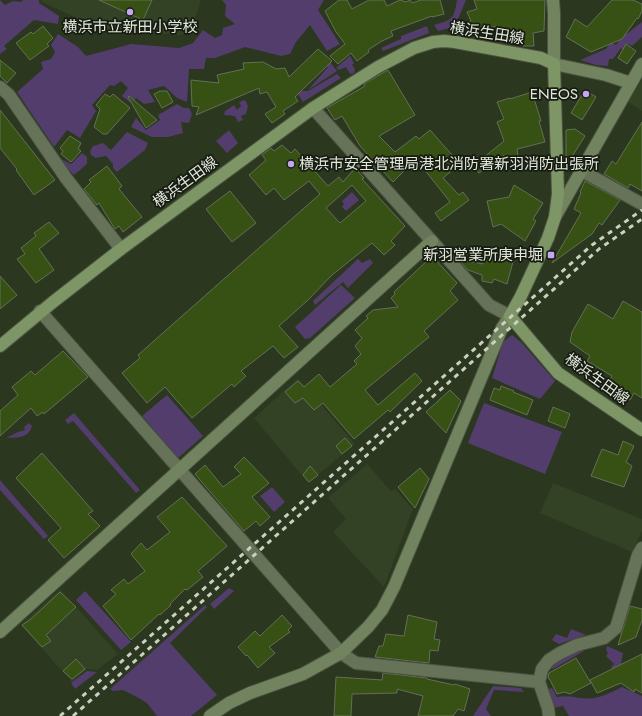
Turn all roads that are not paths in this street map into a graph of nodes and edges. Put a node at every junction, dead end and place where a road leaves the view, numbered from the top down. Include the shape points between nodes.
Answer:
1 (553, 0) edge
2 (554, 64) junction
3 (642, 64) edge
4 (631, 83) junction
5 (0, 87) edge
6 (313, 108) junction
7 (582, 171) junction
8 (642, 204) edge
9 (555, 217) junction
10 (432, 241) junction
11 (121, 248) junction
12 (40, 312) junction
13 (510, 316) junction
14 (0, 346) edge
15 (642, 430) edge
16 (180, 470) junction
17 (642, 548) edge
18 (0, 632) edge
19 (341, 654) junction
20 (539, 682) junction
21 (210, 716) edge
22 (549, 716) edge

1 - 2 street
2 - 4 street
2 - 6 main road, 横浜生田線 via 541,58 455,42 434,42 414,48 378,67
2 - 9 main road via 558,194
3 - 4 street
4 - 7 street
5 - 11 street via 9,95 66,178
6 - 10 street
6 - 11 main road, 横浜生田線
7 - 8 street
7 - 9 street
9 - 13 main road via 548,238
10 - 13 street via 489,305
10 - 16 street
11 - 12 main road, 横浜生田線
12 - 14 main road, 横浜生田線
12 - 16 street
13 - 15 main road, 横浜生田線 via 558,373
13 - 19 street via 502,328 394,587 382,610
16 - 18 street
16 - 19 street
17 - 20 street via 616,628 604,638 577,645 549,660 542,669
19 - 20 street via 356,663
19 - 21 street via 303,674 250,692
20 - 22 street

